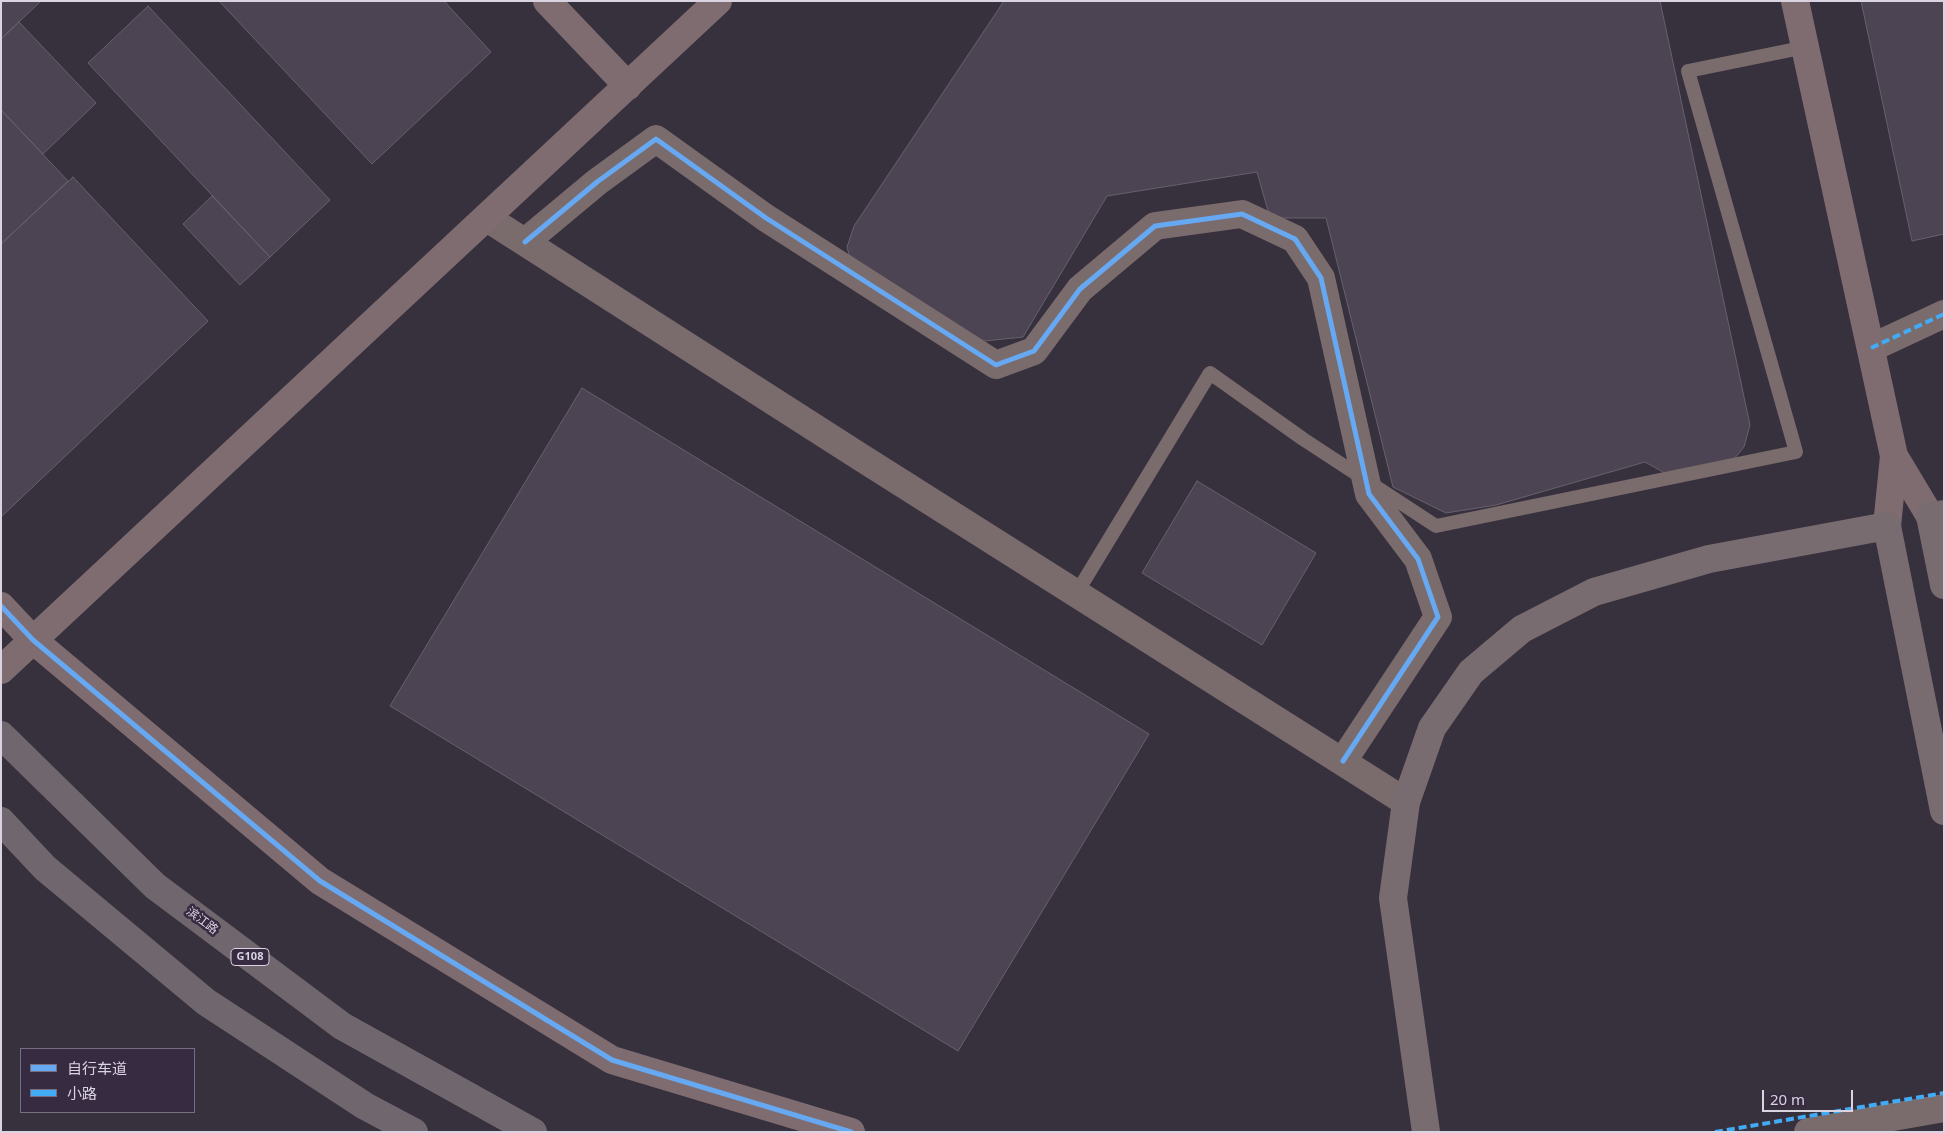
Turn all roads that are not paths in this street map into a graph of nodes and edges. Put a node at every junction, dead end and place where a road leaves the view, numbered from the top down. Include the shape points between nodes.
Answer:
1 (547, 1) edge
2 (718, 1) edge
3 (1796, 1) edge
4 (1806, 47) junction
5 (628, 86) junction
6 (487, 218) junction
7 (525, 242) junction
8 (1944, 314) edge
9 (1871, 348) junction
10 (1894, 456) junction
11 (1937, 515) edge
12 (1887, 526) junction
13 (1944, 585) edge
14 (1076, 594) junction
15 (1, 606) edge
16 (33, 640) junction
17 (1, 670) edge
18 (1, 735) edge
19 (1343, 761) junction
20 (1406, 802) junction
21 (1944, 811) edge
22 (1, 821) edge
23 (1944, 1108) edge
24 (414, 1132) edge
25 (533, 1132) edge
26 (851, 1132) edge
27 (1426, 1132) edge
28 (1808, 1132) edge

1 - 5 street
2 - 5 street
3 - 4 street
4 - 9 street
4 - 14 lane via 1688,71 1796,452 1436,526 1303,439 1210,373
5 - 6 street
6 - 7 street
6 - 16 street
7 - 14 street
7 - 19 street via 597,182 656,139 766,218 996,365 1034,351 1080,289 1155,226 1242,214 1295,239 1321,278 1369,494 1418,558 1438,617
8 - 9 street
9 - 10 street
10 - 11 street
10 - 12 street
11 - 13 main road
12 - 20 main road via 1700,561 1594,592 1522,629 1471,672 1432,728
12 - 21 main road
14 - 19 street
15 - 16 street
16 - 17 street
16 - 26 street via 320,881 612,1060
18 - 25 highway, 滨江路 / G108 via 155,886 319,1009 342,1026
19 - 20 street
20 - 27 main road via 1394,898
22 - 24 highway via 45,868 206,1002 365,1106
23 - 28 street

